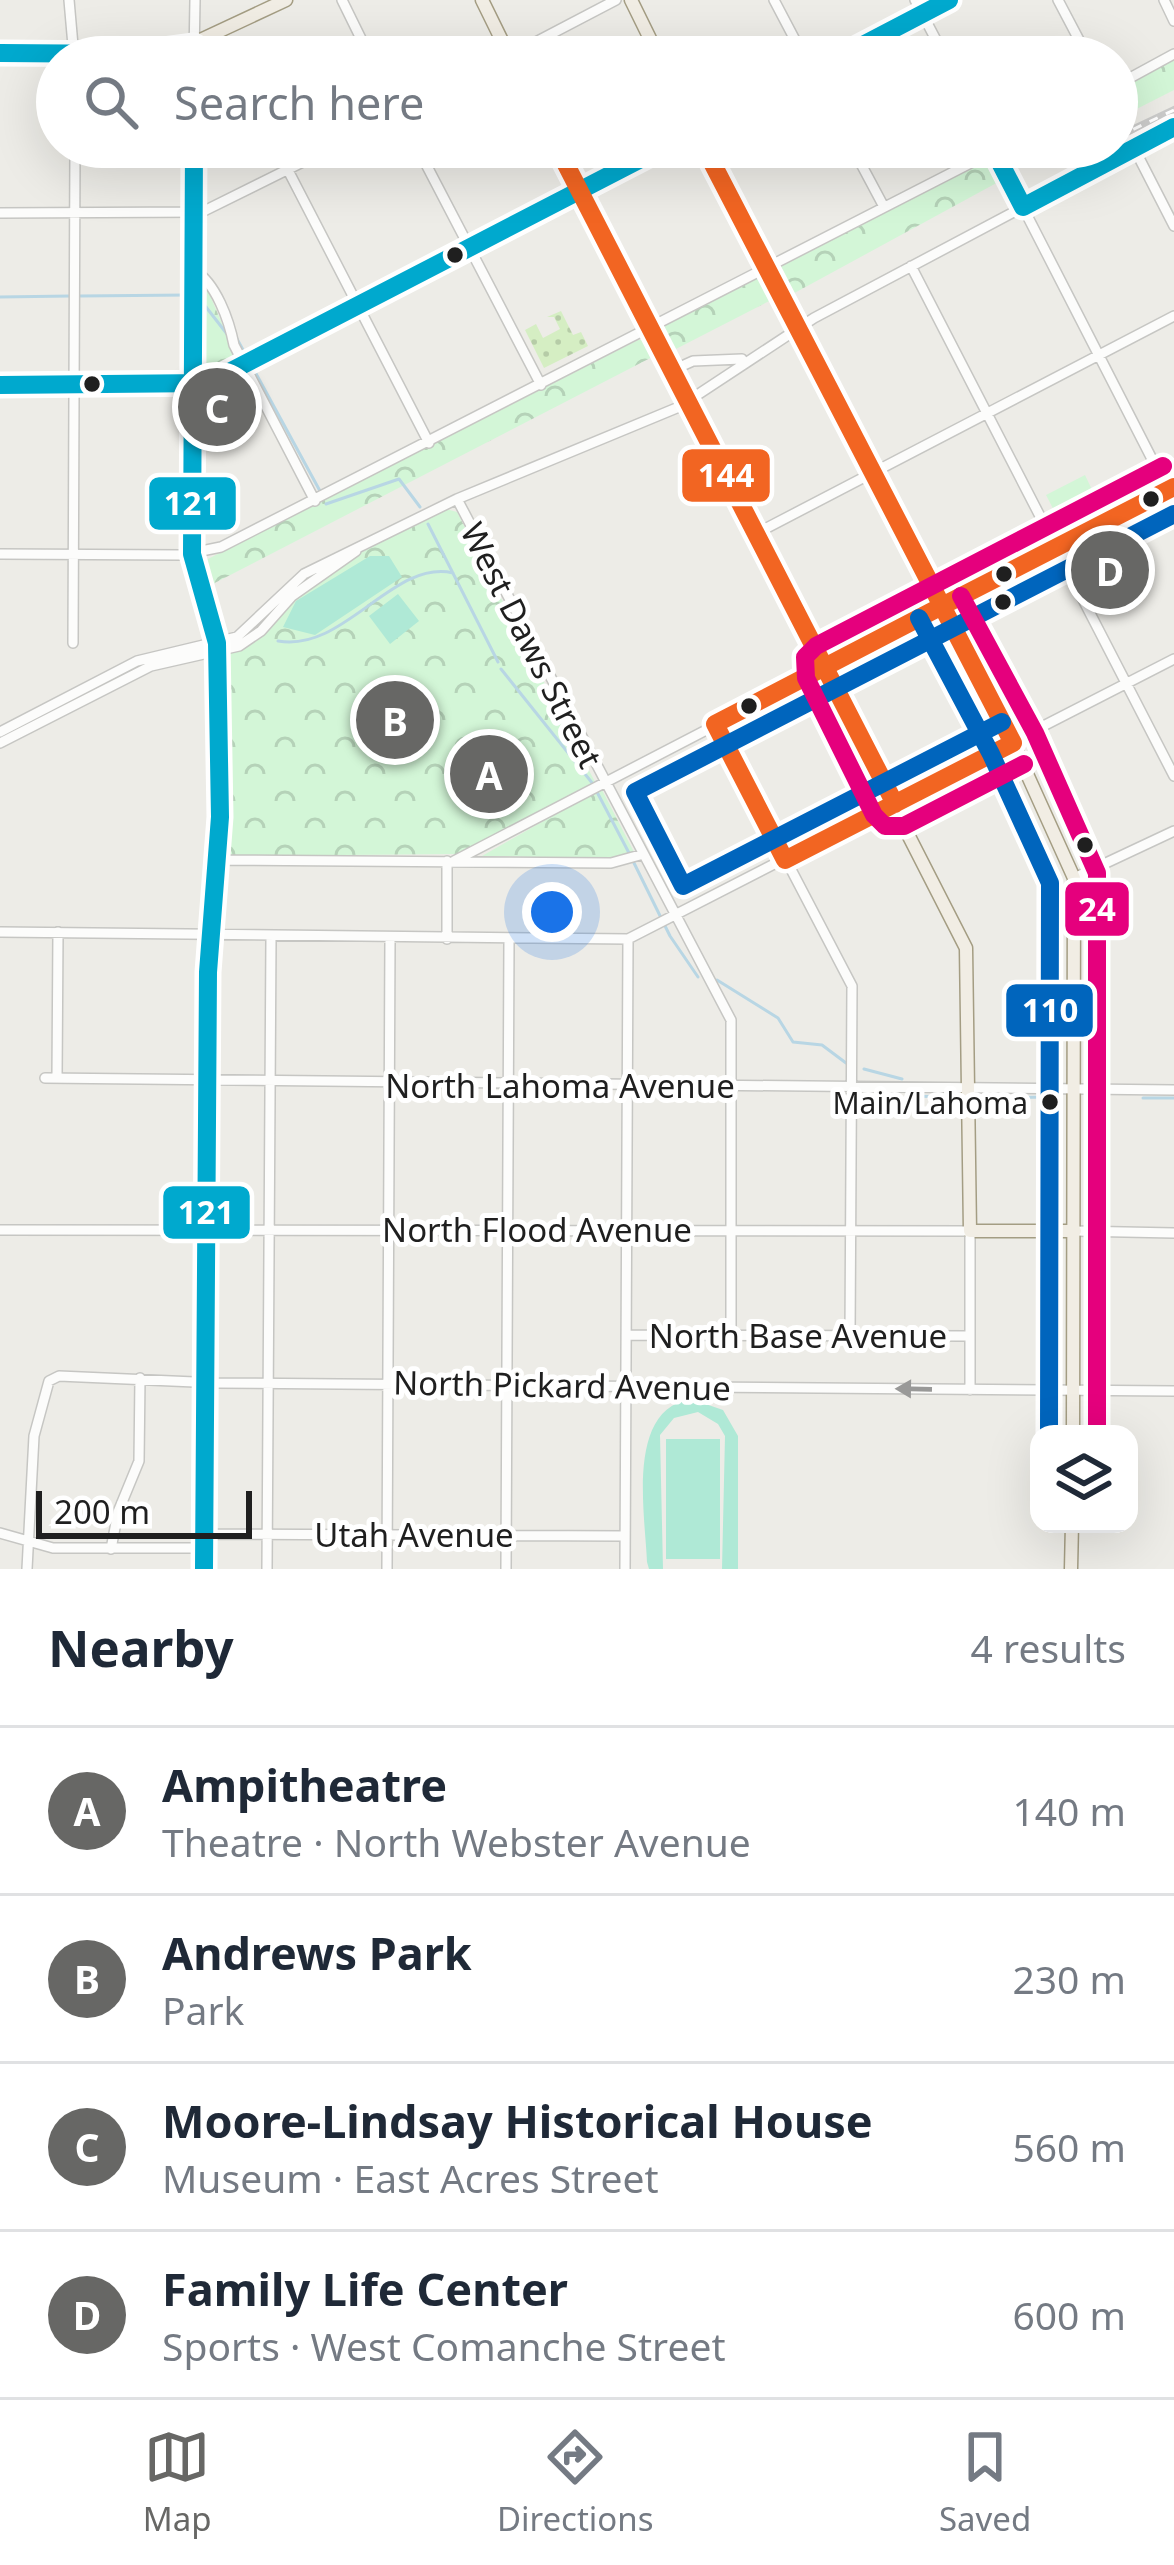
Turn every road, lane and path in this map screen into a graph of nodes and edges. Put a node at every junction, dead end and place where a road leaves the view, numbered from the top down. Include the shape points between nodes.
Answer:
1 (69, 0) edge
2 (195, 0) edge
3 (286, 0) edge
4 (341, 0) edge
5 (482, 0) edge
6 (616, 0) edge
7 (631, 0) edge
8 (774, 0) edge
9 (915, 0) edge
10 (949, 0) edge
11 (1058, 0) edge
12 (1164, 0) edge
13 (922, 14) junction
14 (1174, 21) edge
15 (72, 36) edge
16 (194, 36) edge
17 (222, 36) edge
18 (359, 36) edge
19 (499, 36) edge
20 (547, 36) edge
21 (649, 36) edge
22 (793, 36) edge
23 (880, 36) edge
24 (934, 36) edge
25 (1077, 36) edge
26 (0, 53) edge
27 (1174, 53) edge
28 (36, 54) edge
29 (1138, 73) edge
30 (1174, 127) edge
31 (1138, 146) edge
32 (1138, 156) edge
33 (75, 168) edge
34 (194, 168) edge
35 (292, 168) edge
36 (428, 168) edge
37 (567, 168) edge
38 (622, 168) edge
39 (715, 168) edge
40 (863, 168) edge
41 (958, 168) edge
42 (1005, 168) edge
43 (1096, 168) edge
44 (288, 170) junction
45 (579, 190) junction
46 (884, 207) junction
47 (1023, 207) junction
48 (0, 213) edge
49 (75, 213) junction
50 (194, 213) junction
51 (1174, 226) edge
52 (470, 248) junction
53 (765, 265) junction
54 (911, 266) junction
55 (194, 270) junction
56 (358, 306) junction
57 (1174, 316) edge
58 (650, 324) junction
59 (798, 329) junction
60 (1099, 355) junction
61 (747, 359) junction
62 (251, 362) junction
63 (673, 370) junction
64 (0, 385) edge
65 (74, 385) junction
66 (193, 385) junction
67 (541, 385) junction
68 (688, 401) junction
69 (987, 413) junction
70 (429, 443) junction
71 (872, 472) junction
72 (1171, 489) edge
73 (457, 499) junction
74 (315, 502) junction
75 (1174, 502) edge
76 (757, 533) junction
77 (1057, 548) junction
78 (0, 554) edge
79 (73, 554) junction
80 (192, 554) junction
81 (940, 607) junction
82 (73, 643) dead end
83 (218, 648) junction
84 (1174, 659) edge
85 (827, 667) junction
86 (1126, 684) junction
87 (715, 724) junction
88 (0, 732) edge
89 (0, 743) edge
90 (1012, 743) junction
91 (1174, 776) edge
92 (603, 782) junction
93 (895, 804) junction
94 (1174, 831) edge
95 (640, 855) junction
96 (219, 860) junction
97 (785, 860) junction
98 (450, 861) junction
99 (1074, 878) junction
100 (666, 921) junction
101 (0, 932) edge
102 (58, 932) junction
103 (209, 938) junction
104 (271, 938) junction
105 (390, 939) junction
106 (446, 939) junction
107 (628, 939) junction
108 (509, 940) junction
109 (45, 1078) dead end
110 (57, 1078) junction
111 (207, 1081) junction
112 (269, 1083) junction
113 (389, 1084) junction
114 (508, 1085) junction
115 (628, 1085) junction
116 (734, 1086) junction
117 (853, 1086) junction
118 (969, 1088) junction
119 (1075, 1089) junction
120 (1174, 1090) edge
121 (206, 1227) junction
122 (268, 1228) junction
123 (388, 1228) junction
124 (507, 1228) junction
125 (0, 1230) edge
126 (626, 1230) junction
127 (732, 1230) junction
128 (970, 1231) junction
129 (1075, 1231) junction
130 (851, 1232) junction
131 (1174, 1232) edge
132 (626, 1335) junction
133 (731, 1335) junction
134 (850, 1336) junction
135 (970, 1336) junction
136 (140, 1378) junction
137 (206, 1380) junction
138 (267, 1383) junction
139 (387, 1384) junction
140 (507, 1384) junction
141 (625, 1385) junction
142 (970, 1390) junction
143 (1073, 1391) junction
144 (1174, 1391) edge
145 (1072, 1425) edge
146 (0, 1533) edge
147 (1072, 1533) edge
148 (204, 1534) junction
149 (267, 1534) junction
150 (387, 1534) junction
151 (506, 1534) junction
152 (625, 1536) junction
153 (28, 1541) junction
154 (204, 1548) junction
155 (111, 1549) junction
156 (27, 1569) edge
157 (204, 1569) edge
158 (267, 1569) edge
159 (387, 1569) edge
160 (506, 1569) edge
161 (625, 1569) edge
162 (1071, 1569) edge

1 - 15 street
2 - 16 street
3 - 17 main road
4 - 18 street
5 - 19 main road
6 - 20 street
7 - 21 main road
8 - 22 street
9 - 13 street
10 - 13 street
11 - 25 street
12 - 14 street
13 - 23 street
13 - 24 street
26 - 28 main road
27 - 29 street
30 - 31 street
32 - 51 street
33 - 49 street
34 - 50 street
35 - 44 street
36 - 52 street
37 - 45 main road
38 - 45 street
39 - 53 main road
40 - 46 street
41 - 46 street
42 - 47 street
43 - 47 street
44 - 50 street
44 - 56 street
45 - 52 street
45 - 58 main road
46 - 53 street
47 - 54 street
47 - 60 street
48 - 49 street
49 - 50 street
49 - 65 street
50 - 55 street
52 - 56 street
52 - 67 street
53 - 58 street
53 - 59 main road
54 - 59 street
54 - 69 street
55 - 62 street
55 - 66 street
56 - 62 street
56 - 70 street
57 - 60 street
58 - 63 main road
58 - 67 street
59 - 61 street
59 - 71 main road
60 - 69 street
60 - 72 street
61 - 63 street
61 - 68 street
62 - 66 street
62 - 74 street
63 - 68 main road
64 - 65 street
65 - 66 street
65 - 79 street
66 - 80 street
67 - 70 street
68 - 73 street
68 - 76 main road
69 - 71 street
69 - 77 street
70 - 74 street
71 - 76 street
71 - 81 main road
72 - 75 street
72 - 77 street
73 - 83 street via 294,580 249,629
73 - 92 street, West Daws Street
74 - 80 street
76 - 85 main road
77 - 81 street
77 - 86 street
78 - 79 street
79 - 80 street
79 - 82 street
80 - 83 street
81 - 85 street
81 - 90 main road
83 - 88 street via 137,661
83 - 89 street via 151,666
83 - 96 street
84 - 86 street
85 - 87 street
85 - 93 main road
86 - 90 street
86 - 91 street
87 - 92 street
87 - 97 street
90 - 93 street
90 - 99 main road
92 - 95 street, West Daws Street
92 - 98 street
93 - 97 street
93 - 118 main road via 967,949
94 - 99 street
95 - 98 street via 611,863
95 - 100 street, West Daws Street
96 - 98 street
96 - 103 street
97 - 100 street
97 - 117 street via 852,986
98 - 106 street
99 - 119 main road
100 - 107 street
100 - 116 street, West Daws Street via 733,1026
101 - 102 street
102 - 103 street
102 - 110 street
103 - 104 street
103 - 111 street
104 - 105 street
104 - 112 street
105 - 106 street
105 - 113 street
106 - 108 street
107 - 108 street
107 - 115 street
108 - 114 street
109 - 110 street, North Lahoma Avenue
110 - 111 street, North Lahoma Avenue
111 - 112 street, North Lahoma Avenue
111 - 121 street
112 - 113 street, North Lahoma Avenue
112 - 122 street
113 - 114 street, North Lahoma Avenue
113 - 123 street
114 - 115 street, North Lahoma Avenue
114 - 124 street
115 - 116 street, North Lahoma Avenue
115 - 126 street
116 - 117 street, North Lahoma Avenue
116 - 127 street, West Daws Street
117 - 118 street, North Lahoma Avenue
117 - 130 street
118 - 119 street, North Lahoma Avenue
118 - 128 main road
119 - 120 street, North Lahoma Avenue
119 - 129 main road
121 - 122 street, North Flood Avenue
121 - 125 street, North Flood Avenue
121 - 137 street
122 - 123 street, North Flood Avenue
122 - 138 street
123 - 124 street, North Flood Avenue
123 - 139 street
124 - 126 street, North Flood Avenue
124 - 140 street
126 - 127 street, North Flood Avenue
126 - 132 street
127 - 130 street, North Flood Avenue
127 - 133 street, West Daws Street
128 - 129 main road, North Flood Avenue
128 - 130 street, North Flood Avenue
128 - 135 street
129 - 131 street
129 - 143 main road
130 - 134 street
132 - 133 street, North Base Avenue
132 - 141 street
133 - 134 street, North Base Avenue
134 - 135 street, North Base Avenue
135 - 142 street
136 - 137 street, North Pickard Avenue
136 - 153 street, North Pickard Avenue via 52,1379 34,1436
136 - 155 street via 139,1460
137 - 138 street, North Pickard Avenue
137 - 148 street
138 - 139 street, North Pickard Avenue
138 - 149 street
139 - 140 street, North Pickard Avenue
139 - 150 street
140 - 141 street, North Pickard Avenue
140 - 151 street
142 -> 141 street, North Pickard Avenue
141 - 152 street
142 - 143 street, North Pickard Avenue
143 - 144 street, North Pickard Avenue
143 - 145 main road
146 - 153 street
147 - 162 main road
148 - 149 street, Utah Avenue
148 - 154 street
149 - 150 street, Utah Avenue
149 - 158 street
150 - 151 street, Utah Avenue
150 - 159 street
151 - 152 street, Utah Avenue
151 - 160 street
152 - 161 street
153 - 155 street
153 - 156 street
154 - 155 street
154 - 157 street

